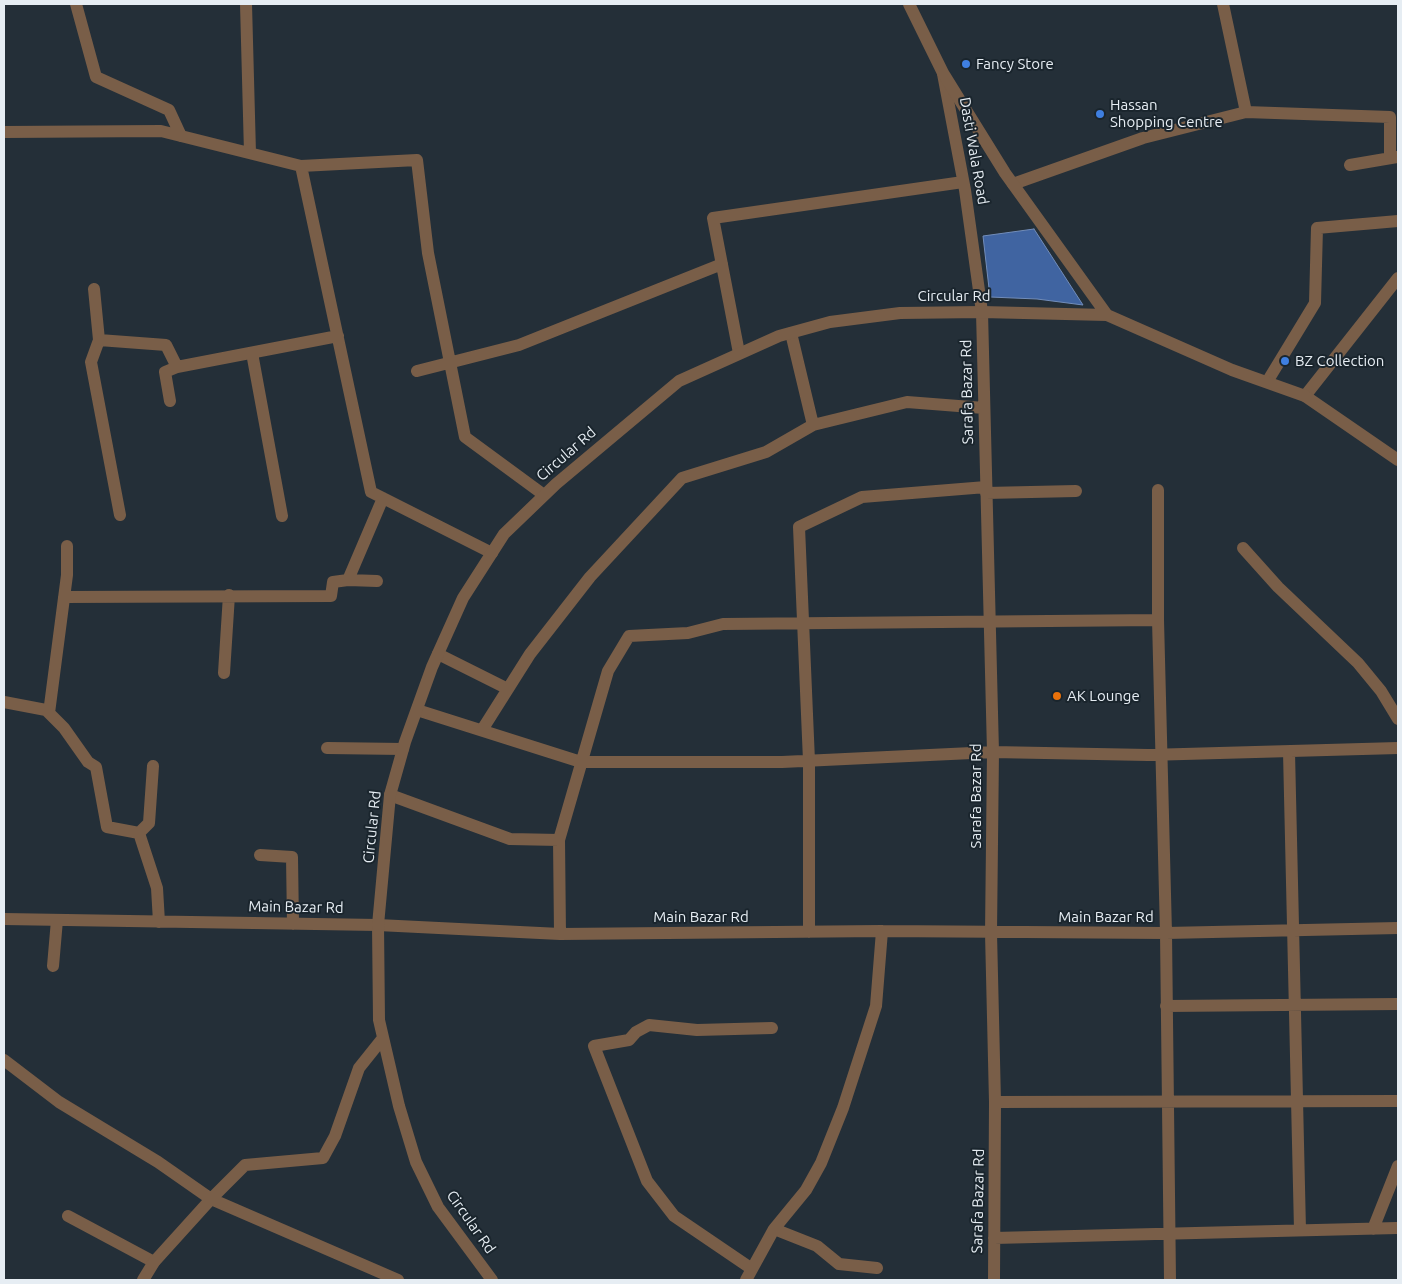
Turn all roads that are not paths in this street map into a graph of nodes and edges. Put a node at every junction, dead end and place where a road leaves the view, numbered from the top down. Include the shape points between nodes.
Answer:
1 (76, 4) edge
2 (246, 4) edge
3 (909, 4) edge
4 (1223, 4) edge
5 (943, 73) junction
6 (1246, 112) junction
7 (4, 132) edge
8 (181, 136) junction
9 (250, 153) junction
10 (1394, 158) edge
11 (1350, 165) dead end
12 (301, 166) junction
13 (964, 182) junction
14 (1013, 184) junction
15 (1398, 221) edge
16 (722, 264) junction
17 (1398, 278) edge
18 (94, 289) dead end
19 (982, 312) junction
20 (1107, 315) junction
21 (791, 332) junction
22 (338, 336) junction
23 (100, 340) junction
24 (252, 353) junction
25 (739, 353) junction
26 (449, 362) junction
27 (177, 367) junction
28 (417, 371) dead end
29 (1267, 382) junction
30 (1305, 396) junction
31 (170, 402) dead end
32 (984, 408) junction
33 (813, 425) junction
34 (1398, 460) edge
35 (986, 490) junction
36 (1158, 490) dead end
37 (1076, 491) dead end
38 (544, 495) junction
39 (383, 498) junction
40 (120, 515) dead end
41 (282, 516) dead end
42 (67, 546) dead end
43 (1243, 548) dead end
44 (492, 553) junction
45 (348, 580) junction
46 (377, 582) dead end
47 (229, 595) junction
48 (64, 597) junction
49 (989, 620) junction
50 (1158, 620) junction
51 (803, 623) junction
52 (438, 654) junction
53 (224, 673) dead end
54 (508, 689) junction
55 (4, 702) edge
56 (417, 710) junction
57 (49, 713) junction
58 (1398, 719) edge
59 (482, 730) junction
60 (328, 748) dead end
61 (1398, 748) edge
62 (403, 749) junction
63 (993, 752) junction
64 (1289, 752) junction
65 (1162, 755) junction
66 (580, 762) junction
67 (808, 762) junction
68 (153, 766) dead end
69 (390, 795) junction
70 (139, 833) junction
71 (559, 840) junction
72 (260, 855) dead end
73 (4, 919) edge
74 (57, 920) junction
75 (160, 922) junction
76 (292, 924) junction
77 (378, 925) junction
78 (1398, 928) edge
79 (1294, 930) junction
80 (882, 931) junction
81 (809, 932) junction
82 (991, 933) junction
83 (1166, 933) junction
84 (560, 934) junction
85 (53, 966) dead end
86 (1398, 1004) edge
87 (1296, 1005) junction
88 (1166, 1006) junction
89 (772, 1028) dead end
90 (383, 1038) junction
91 (4, 1060) edge
92 (1298, 1099) junction
93 (1398, 1100) edge
94 (995, 1102) junction
95 (1166, 1102) junction
96 (1398, 1166) edge
97 (211, 1199) junction
98 (68, 1216) dead end
99 (1397, 1228) dead end
100 (774, 1229) junction
101 (1373, 1229) junction
102 (1300, 1230) junction
103 (1170, 1233) junction
104 (994, 1238) junction
105 (154, 1262) junction
106 (877, 1268) dead end
107 (749, 1274) edge
108 (144, 1280) edge
109 (398, 1280) edge
110 (492, 1280) edge
111 (994, 1280) edge
112 (1170, 1280) edge

1 - 8 street via 96,77 169,110
2 - 9 street
3 - 5 street, Dasti Wala Road
4 - 6 street
5 - 13 street, Dasti Wala Road
5 - 14 street
6 - 10 street via 1390,117
6 - 14 street via 1143,138
7 - 8 street via 161,131
8 - 9 street
9 - 12 street
10 - 11 street
12 - 22 street
12 - 26 street via 417,160 428,253
13 - 16 street via 713,218
13 - 19 street, Dasti Wala Road
14 - 20 street
15 - 29 street via 1317,228 1315,302
16 - 25 street
16 - 26 street via 519,345
17 - 30 street
18 - 23 street
19 - 20 street, Circular Rd
19 - 21 street, Circular Rd via 900,313 830,322
19 - 32 street, Sarafa Bazar Rd
20 - 29 street, Circular Rd via 1170,345
21 - 25 street, Circular Rd
21 - 33 street
22 - 24 street
22 - 39 street via 371,492
23 - 27 street via 166,345
23 - 40 street via 91,362
24 - 27 street
24 - 41 street
25 - 38 street, Circular Rd via 679,381
26 - 28 street
26 - 38 street via 464,436
27 - 31 street via 165,372
29 - 30 street, Circular Rd
30 - 34 street, Circular Rd
32 - 33 street via 907,402
32 - 35 street, Sarafa Bazar Rd
33 - 54 street via 766,452 682,478 590,577 530,654
35 - 37 street
35 - 49 street, Sarafa Bazar Rd
35 - 51 street via 862,497 799,526
36 - 50 street
38 - 44 street, Circular Rd via 504,534
39 - 44 street
39 - 45 street
42 - 48 street
43 - 58 street via 1358,663
44 - 52 street, Circular Rd via 463,598
45 - 46 street
45 - 47 street via 333,582 332,596
47 - 48 street
47 - 53 street
48 - 57 street
49 - 50 street
49 - 51 street
49 - 63 street, Sarafa Bazar Rd
50 - 65 street
51 - 66 street via 723,624 688,633 629,636 608,671
51 - 67 street
52 - 54 street
52 - 56 street, Circular Rd
54 - 59 street
55 - 57 street via 29,705
56 - 59 street
56 - 62 street, Circular Rd
57 - 70 street via 88,762 96,767 107,827
59 - 66 street
60 - 62 street
61 - 64 street
62 - 69 street, Circular Rd
63 - 65 street
63 - 67 street
63 - 82 street, Sarafa Bazar Rd
64 - 65 street
64 - 79 street
65 - 83 street
66 - 67 street
66 - 71 street
67 - 81 street
68 - 70 street via 149,823
69 - 71 street via 510,839
69 - 77 street, Circular Rd
70 - 75 street via 157,888
71 - 84 street
72 - 76 street via 292,857
73 - 74 street, Main Bazar Rd
74 - 75 street, Main Bazar Rd
74 - 85 street
75 - 76 street, Main Bazar Rd
76 - 77 street, Main Bazar Rd
77 - 84 street, Main Bazar Rd
77 - 90 street, Circular Rd via 379,1020
78 - 79 street, Main Bazar Rd
79 - 83 street, Main Bazar Rd
79 - 87 street
80 - 81 street, Main Bazar Rd
80 - 82 street, Main Bazar Rd
80 - 100 street via 876,1006 844,1108 822,1163
81 - 84 street, Main Bazar Rd
82 - 83 street, Main Bazar Rd
82 - 94 street, Sarafa Bazar Rd
83 - 88 street
86 - 87 street
87 - 88 street
87 - 92 street
88 - 95 street
89 - 107 street via 697,1030 649,1025 629,1040 594,1046 647,1181 674,1216
90 - 97 street via 359,1068 335,1136 323,1158 246,1165
90 - 110 street, Circular Rd via 416,1162 438,1207
91 - 97 street via 59,1102 158,1162
92 - 93 street
92 - 95 street
92 - 102 street
94 - 95 street
94 - 104 street, Sarafa Bazar Rd
95 - 103 street
96 - 101 street
97 - 105 street
97 - 109 street
98 - 105 street
99 - 101 street
100 - 106 street via 817,1246 839,1264
100 - 107 street
101 - 102 street
102 - 103 street
103 - 104 street
103 - 112 street
104 - 111 street, Sarafa Bazar Rd
105 - 108 street

